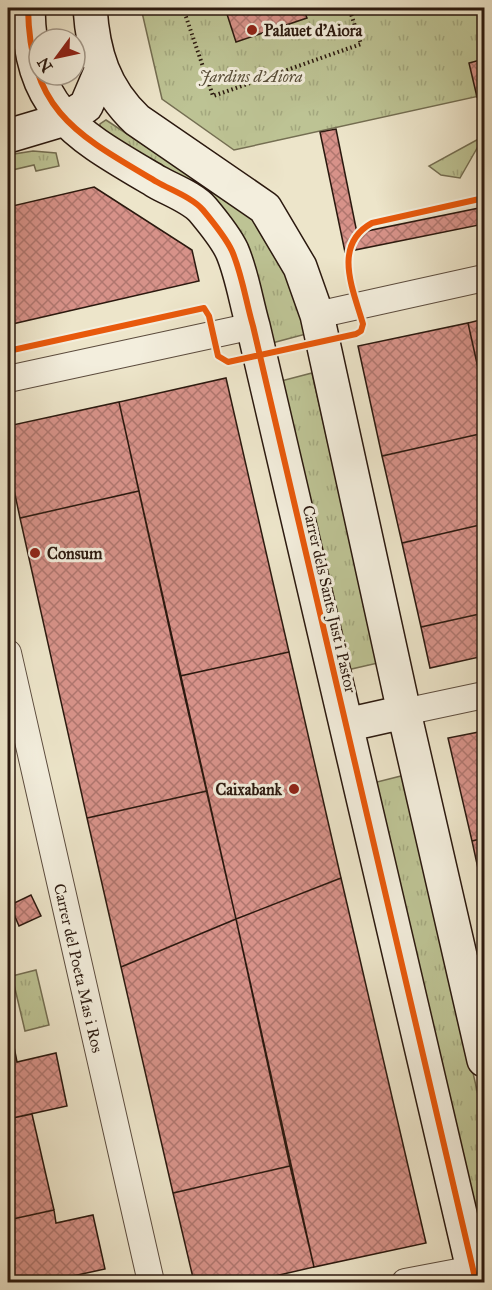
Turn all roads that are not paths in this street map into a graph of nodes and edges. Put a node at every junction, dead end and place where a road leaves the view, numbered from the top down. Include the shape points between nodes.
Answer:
1 (28, 8) edge
2 (84, 15) edge
3 (101, 71) junction
4 (65, 119) junction
5 (8, 135) edge
6 (484, 278) edge
7 (317, 315) junction
8 (253, 326) junction
9 (8, 379) edge
10 (8, 653) edge
11 (484, 695) edge
12 (404, 712) junction
13 (346, 725) junction
14 (484, 1060) edge
15 (478, 1273) edge
16 (151, 1282) edge
17 (405, 1282) edge

1 - 4 street, Carrer dels Sants Just i Pastor via 38,75
2 - 3 street
3 - 4 street via 86,106
3 - 7 street via 121,105 137,120 265,208 300,267
4 - 5 street
4 - 8 street, Carrer dels Sants Just i Pastor via 90,142 202,208 232,251
6 - 7 street
7 - 12 street
8 - 9 street
8 - 13 street, Carrer dels Sants Just i Pastor
10 - 16 street, Carrer del Poeta Mas i Ros
11 - 12 street
12 - 13 street
12 - 14 street
13 - 15 street, Carrer dels Sants Just i Pastor
15 - 17 street

